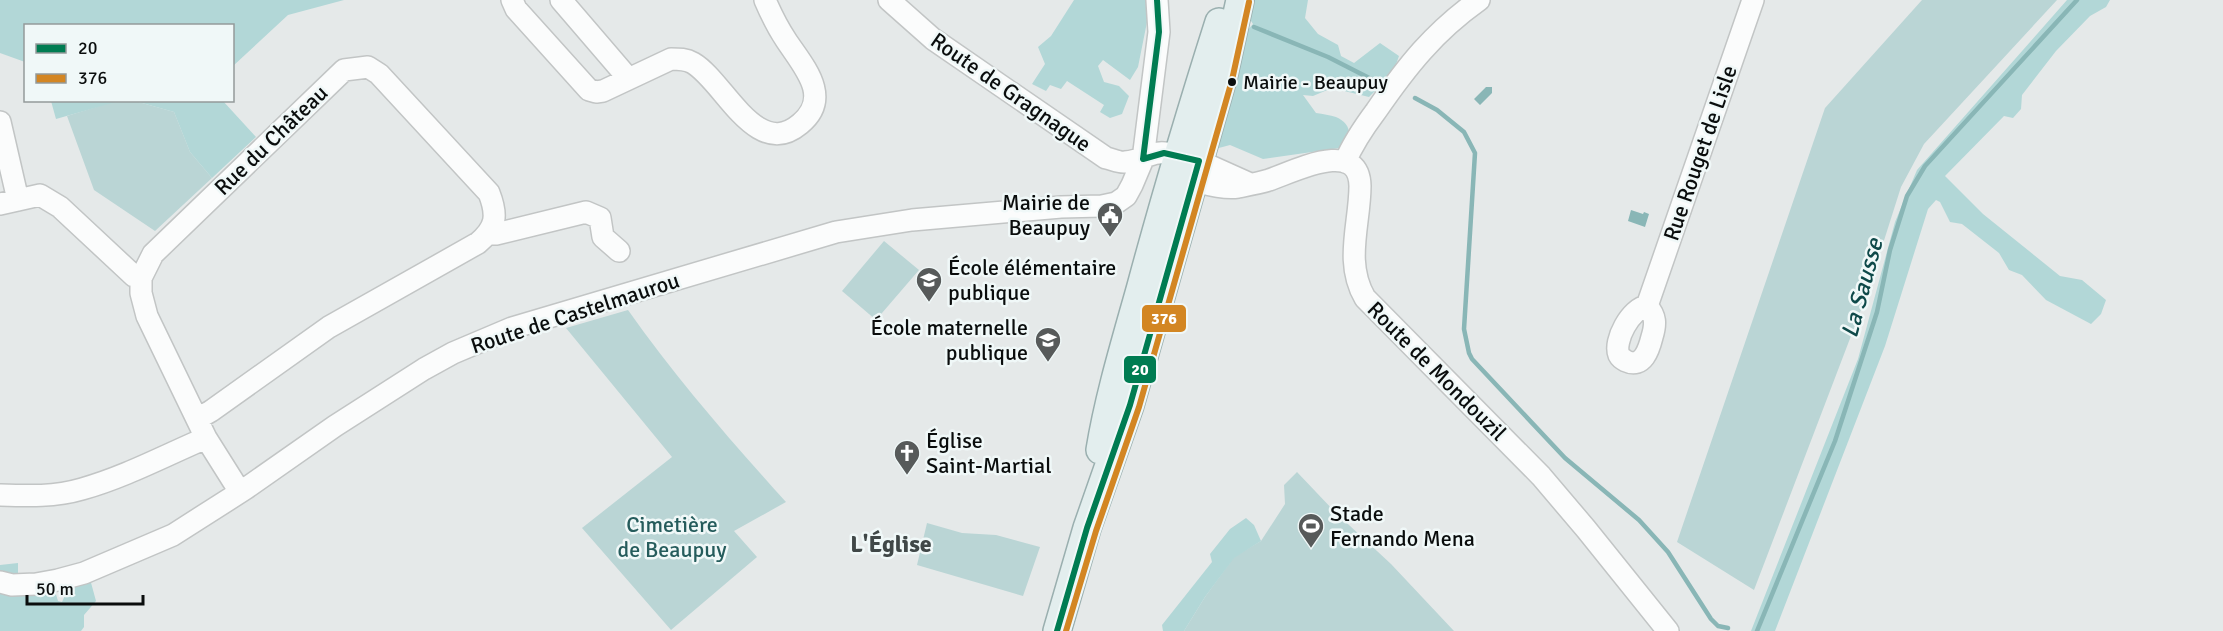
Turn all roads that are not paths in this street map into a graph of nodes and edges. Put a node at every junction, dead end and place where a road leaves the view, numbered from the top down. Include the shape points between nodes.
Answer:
1 (513, 0) edge
2 (561, 0) edge
3 (765, 0) edge
4 (889, 0) edge
5 (1157, 0) edge
6 (1226, 0) edge
7 (1240, 0) edge
8 (1479, 0) edge
9 (1753, 0) edge
10 (1458, 8) edge
11 (628, 78) junction
12 (0, 122) edge
13 (1143, 159) junction
14 (1185, 168) junction
15 (1352, 168) junction
16 (9, 202) edge
17 (489, 234) junction
18 (619, 251) dead end
19 (141, 278) junction
20 (1647, 306) dead end
21 (196, 419) junction
22 (206, 438) junction
23 (240, 492) junction
24 (0, 495) edge
25 (0, 582) edge
26 (1057, 631) edge
27 (1668, 631) edge

1 - 11 street via 516,9 589,90 603,91
2 - 11 street
3 - 11 street via 814,87 811,110 794,129 782,134 757,127 702,70 683,59 671,59
4 - 13 street, Route de Gragnague via 933,39 1106,158 1123,163
5 - 13 street, Route de Castelmaurou via 1159,32
6 - 14 main road
7 - 14 main road via 1222,78
8 - 10 street
9 - 20 street, Rue Rouget de Lisle
10 - 15 street via 1397,78 1352,147
12 - 16 street
13 - 14 street via 1159,170
13 - 23 street, Route de Castelmaurou via 1126,196 1116,203 912,220 836,232 512,328 424,369
14 - 15 street via 1249,184 1323,161 1336,160
14 - 26 main road via 1130,405 1087,528
15 - 27 street, Route de Mondouzil via 1360,185 1353,255 1365,298 1541,476
16 - 19 street via 40,195 60,207 134,276
17 - 18 street via 586,212 600,218 603,237
17 - 19 street, Rue du Château via 494,204 489,193 379,74 368,67 357,67 344,70 160,246
17 - 21 street via 329,327
19 - 21 street via 147,316
21 - 22 street
22 - 23 street
22 - 24 street via 80,490 42,496
23 - 25 street, Route de Castelmaurou via 173,535 84,573 36,584

